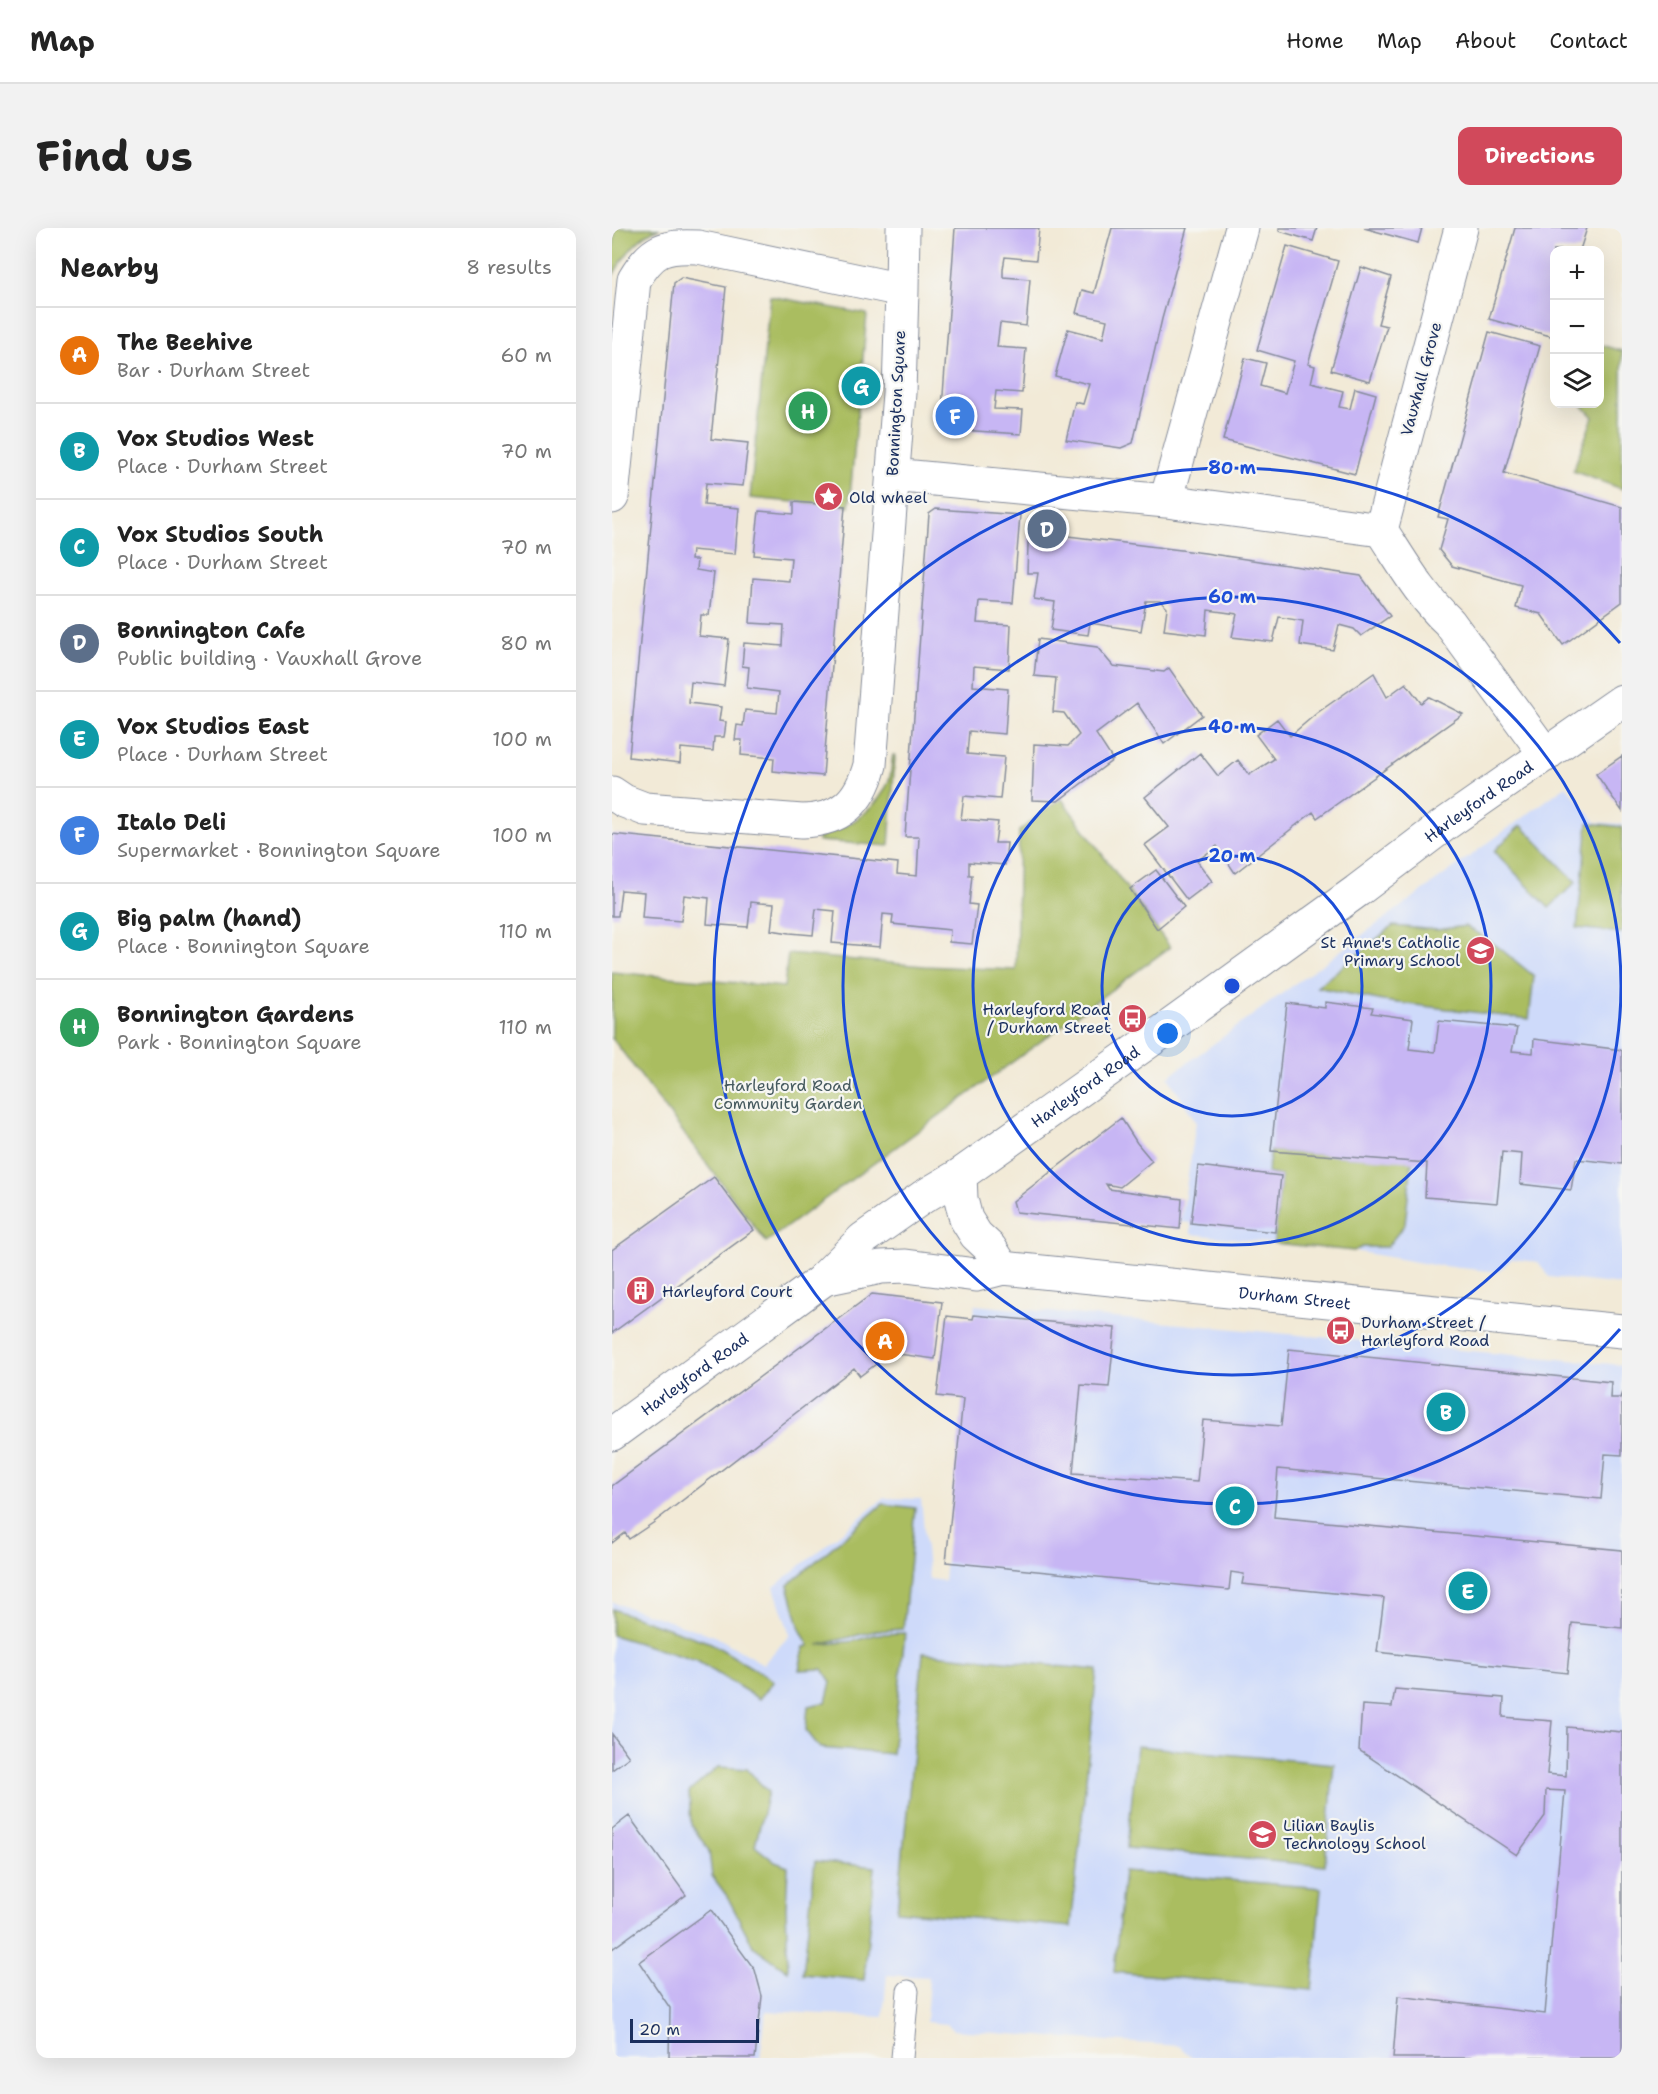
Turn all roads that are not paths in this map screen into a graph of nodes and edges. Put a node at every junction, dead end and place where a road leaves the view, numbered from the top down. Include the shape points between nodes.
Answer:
1 (903, 228) edge
2 (1242, 228) edge
3 (1461, 228) edge
4 (902, 290) junction
5 (892, 475) junction
6 (612, 496) edge
7 (1166, 501) junction
8 (1381, 530) junction
9 (1622, 701) edge
10 (1546, 755) junction
11 (612, 793) edge
12 (960, 1175) junction
13 (1003, 1268) junction
14 (824, 1279) junction
15 (1622, 1331) edge
16 (612, 1434) edge
17 (908, 1991) dead end
18 (902, 2058) edge

1 - 4 main road, Bonnington Square
2 - 7 main road
3 - 8 main road, Vauxhall Grove
4 - 5 main road, Bonnington Square
4 - 6 main road via 698,247 661,250 645,262 634,280
5 - 7 main road
5 - 11 main road, Bonnington Square via 870,765 855,798 840,813 802,821 645,809
7 - 8 main road
8 - 10 main road via 1435,609 1449,622
9 - 10 main road, Harleyford Road
10 - 12 main road, Harleyford Road
12 - 13 main road via 966,1219
12 - 14 main road, Harleyford Road via 863,1239
13 - 14 main road, Durham Street via 976,1275 906,1266 881,1267
13 - 15 main road, Durham Street
14 - 16 main road, Harleyford Road
17 - 18 lane

